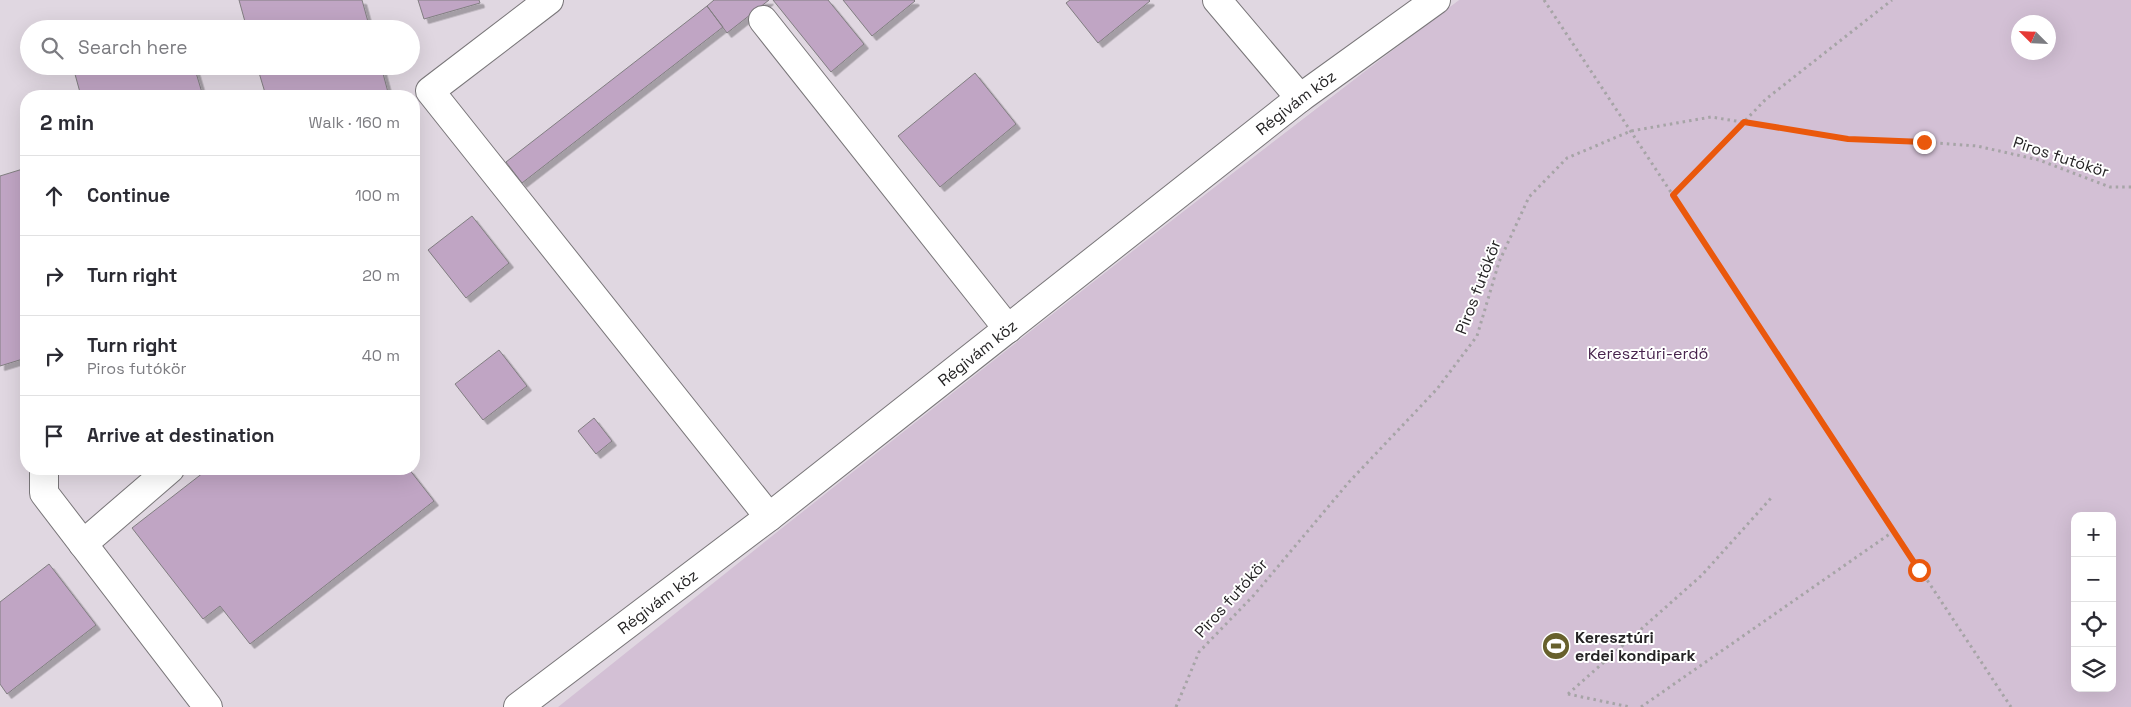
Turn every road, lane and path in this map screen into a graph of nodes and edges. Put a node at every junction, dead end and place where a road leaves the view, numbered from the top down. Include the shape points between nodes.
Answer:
1 (549, 0) edge
2 (1217, 0) edge
3 (1436, 0) edge
4 (1544, 0) edge
5 (1892, 0) edge
6 (763, 20) dead end
7 (1300, 98) junction
8 (1744, 122) junction
9 (1631, 131) junction
10 (2131, 187) edge
11 (1673, 195) junction
12 (1008, 329) junction
13 (44, 475) edge
14 (163, 475) edge
15 (1772, 497) dead end
16 (769, 517) junction
17 (1894, 531) junction
18 (83, 544) junction
19 (208, 707) edge
20 (518, 707) edge
21 (1176, 707) edge
22 (1630, 707) edge
23 (1642, 707) edge
24 (2011, 707) edge

1 - 16 street via 430,91
2 - 7 street
3 - 7 street, Régivám köz
4 - 9 path
5 - 8 path via 1766,99
6 - 12 street
7 - 12 street, Régivám köz
8 - 9 path, Piros futókör via 1712,117
8 - 10 path, Piros futókör via 1848,139 1978,146 2040,160 2110,187
8 - 11 path
9 - 11 path
9 - 21 path, Piros futókör via 1567,158 1529,197 1499,262 1476,336 1437,390 1349,482 1254,595 1199,652
11 - 17 path
12 - 16 street, Régivám köz
13 - 18 street via 44,493
14 - 18 street
15 - 22 path via 1702,575 1568,694
16 - 20 street, Régivám köz
17 - 23 path
17 - 24 path
18 - 19 street

